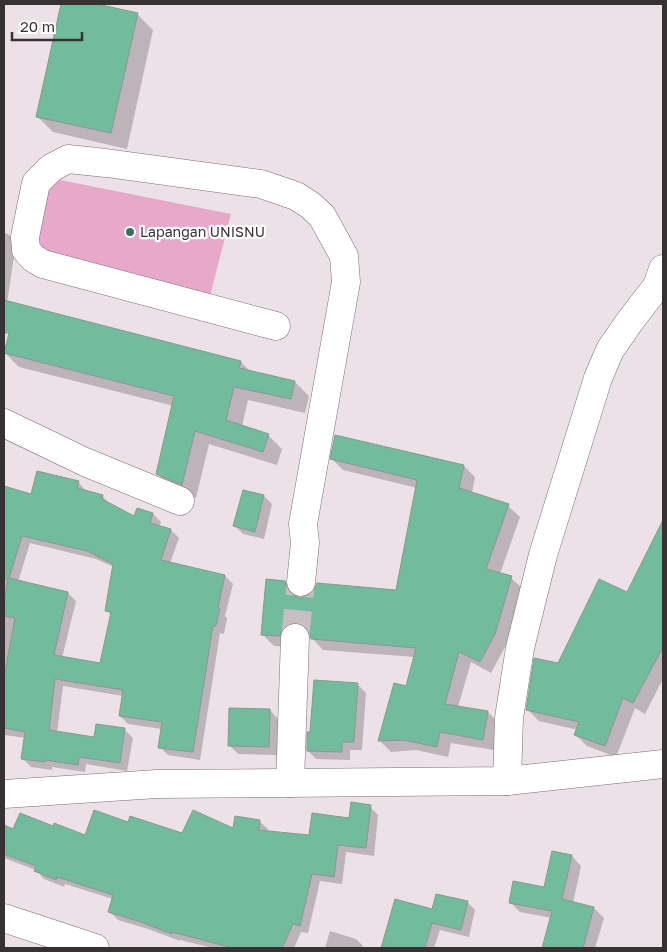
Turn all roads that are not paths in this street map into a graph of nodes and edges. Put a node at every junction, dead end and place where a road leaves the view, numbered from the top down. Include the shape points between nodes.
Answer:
1 (663, 269) edge
2 (276, 326) dead end
3 (4, 423) edge
4 (180, 500) dead end
5 (301, 582) tunnel mouth
6 (294, 638) tunnel mouth
7 (663, 764) edge
8 (507, 781) junction
9 (290, 783) junction
10 (4, 794) edge
11 (4, 918) edge
12 (95, 948) edge

1 - 8 main road via 657,286 630,321 598,378 543,555 520,648 509,718
2 - 5 main road via 43,264 26,250 25,237 36,183 51,168 68,159 106,163 261,184 296,196 322,216 344,256 346,282 304,524
3 - 4 main road via 85,462
6 - 9 main road
7 - 8 main road
8 - 9 main road
9 - 10 main road via 157,784
11 - 12 main road

